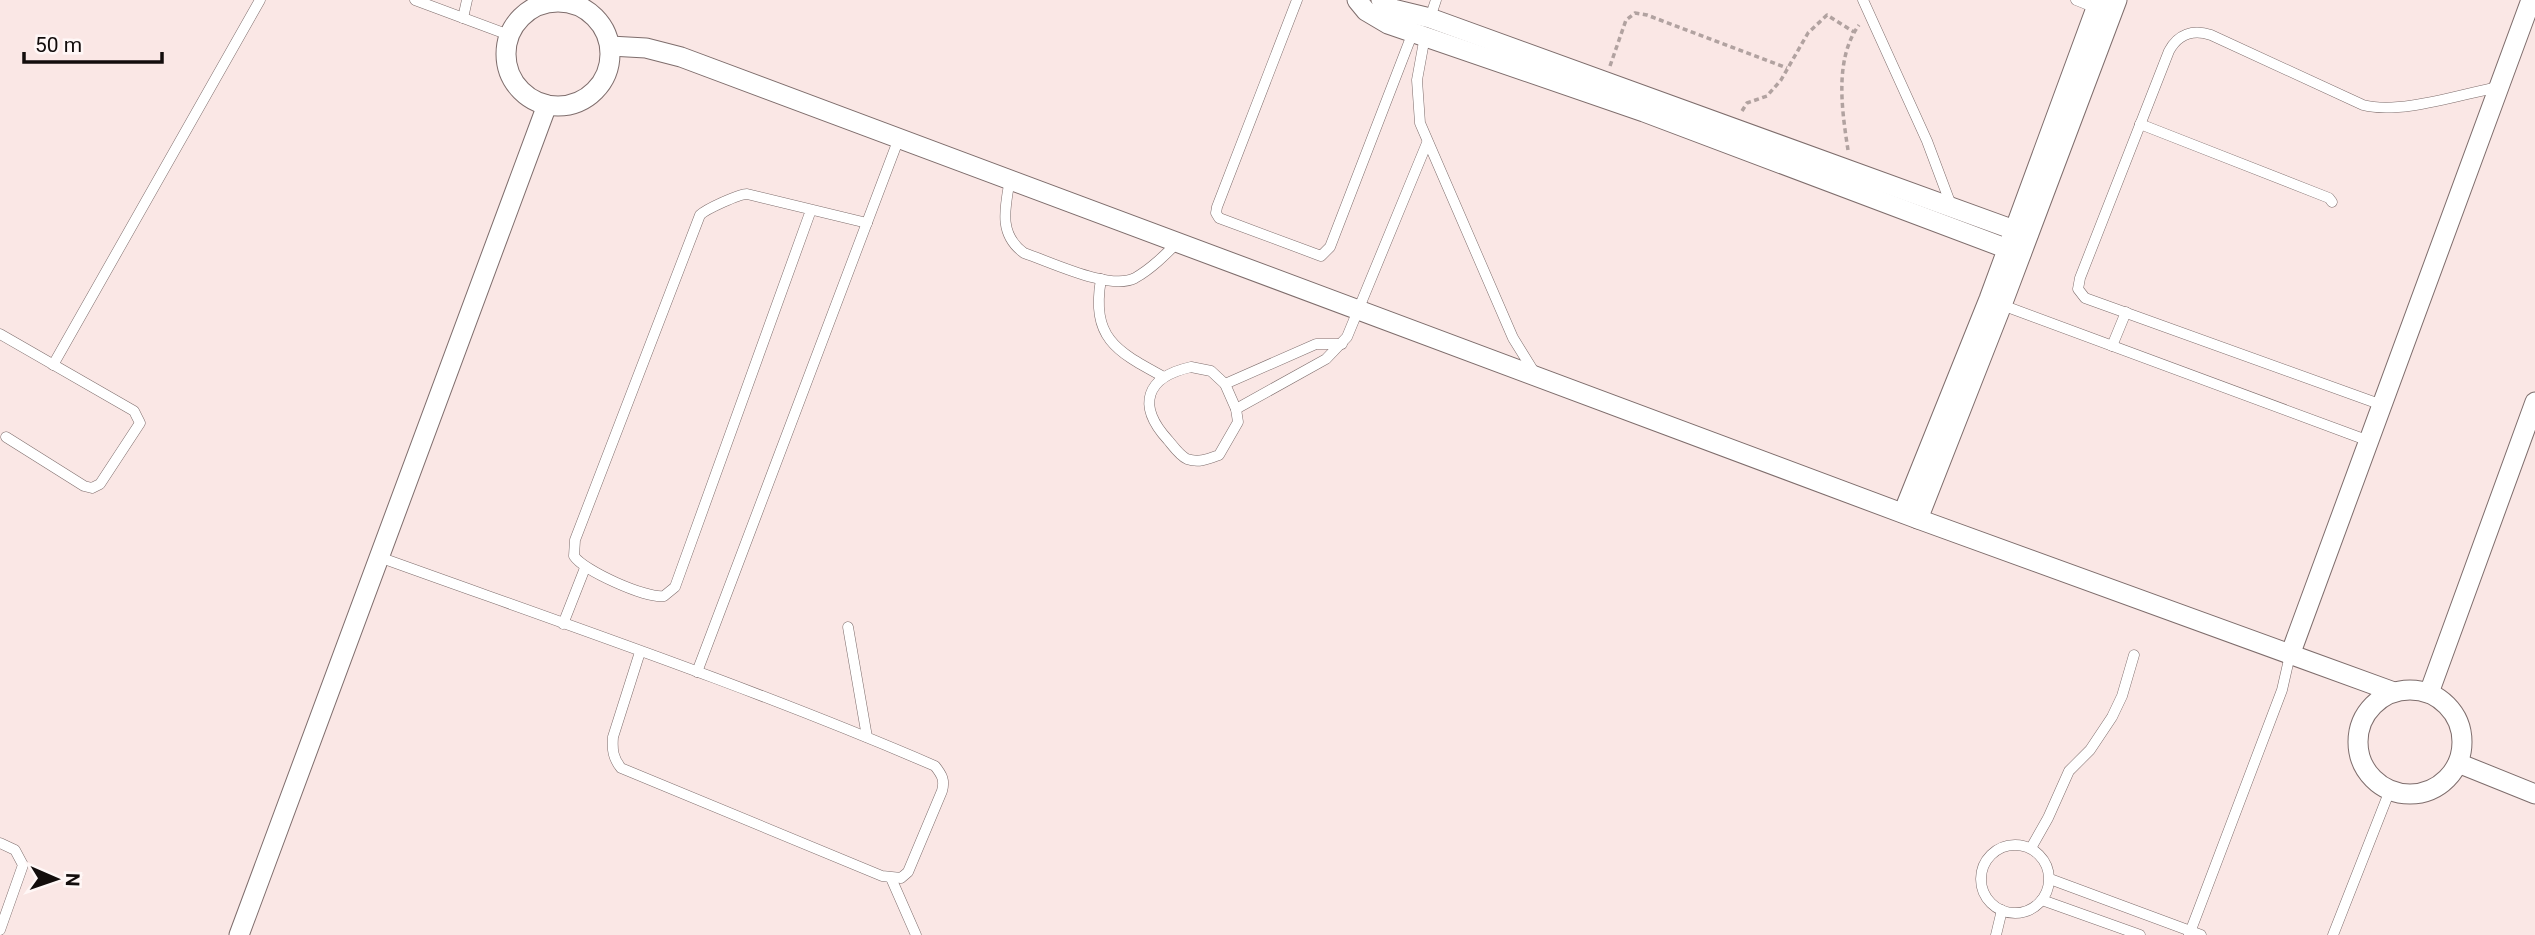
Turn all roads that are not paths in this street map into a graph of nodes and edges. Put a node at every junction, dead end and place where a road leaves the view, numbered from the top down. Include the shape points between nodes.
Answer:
1 (260, 0) edge
2 (415, 0) edge
3 (467, 0) edge
4 (1297, 0) edge
5 (1357, 0) edge
6 (1381, 0) edge
7 (1863, 0) edge
8 (2076, 0) edge
9 (2531, 0) edge
10 (581, 3) edge
11 (2106, 5) edge
12 (463, 18) junction
13 (1426, 21) edge
14 (509, 35) junction
15 (610, 46) junction
16 (2499, 87) junction
17 (547, 105) junction
18 (2140, 124) junction
19 (899, 138) junction
20 (1427, 143) junction
21 (1010, 179) junction
22 (2332, 202) dead end
23 (1952, 206) junction
24 (811, 210) junction
25 (867, 223) junction
26 (1945, 225) junction
27 (2021, 232) junction
28 (1178, 242) junction
29 (2014, 251) junction
30 (1101, 279) junction
31 (1996, 302) junction
32 (1359, 310) junction
33 (2126, 312) junction
34 (0, 334) edge
35 (1342, 344) junction
36 (2112, 346) junction
37 (53, 365) junction
38 (1162, 376) junction
39 (1537, 376) junction
40 (1225, 384) junction
41 (2535, 402) edge
42 (2382, 405) junction
43 (1236, 409) junction
44 (6, 437) dead end
45 (2369, 441) junction
46 (1911, 516) junction
47 (379, 557) junction
48 (585, 568) junction
49 (564, 624) junction
50 (848, 627) dead end
51 (640, 652) junction
52 (2134, 654) dead end
53 (2290, 655) junction
54 (697, 672) junction
55 (2393, 692) junction
56 (2429, 693) junction
57 (867, 737) junction
58 (2458, 762) junction
59 (2389, 790) junction
60 (2535, 794) edge
61 (0, 843) edge
62 (2031, 848) junction
63 (891, 878) junction
64 (2050, 879) junction
65 (2042, 900) junction
66 (2001, 910) junction
67 (0, 930) edge
68 (2193, 934) edge
69 (239, 935) edge
70 (916, 935) edge
71 (1996, 935) edge
72 (2140, 935) edge
73 (2333, 935) edge

1 - 37 lane
2 - 12 lane
3 - 12 lane
4 - 13 lane via 1216,214 1321,256 1330,247
5 - 13 street via 1376,18
6 - 13 street
7 - 23 lane
8 - 11 lane
9 - 16 street
10 - 14 street via 546,2 518,20
10 - 15 street via 605,29
11 - 27 street
12 - 14 lane
13 - 20 lane via 1417,100
13 - 23 street
13 - 26 street via 1644,112
14 - 17 street via 508,69 516,85 528,97
15 - 17 street via 610,63 593,93 578,102
15 - 19 street via 646,48 681,57
16 - 18 lane via 2396,108 2374,108 2211,35 2190,33 2172,44
16 - 42 street
17 - 47 street
18 - 22 lane
18 - 33 lane via 2078,283 2085,298
19 - 21 street
19 - 25 lane
20 - 32 lane
20 - 39 lane via 1513,338
21 - 28 street
21 - 30 lane via 1004,222 1014,246
23 - 26 street
23 - 27 street
24 - 25 lane
24 - 48 lane via 740,194 700,215 575,540 574,556
24 - 48 lane via 675,587 658,597
25 - 54 lane
26 - 29 street
27 - 29 street
28 - 30 lane via 1135,278
28 - 32 street
29 - 31 street
30 - 38 lane via 1098,308 1106,334 1120,352
31 - 36 lane
31 - 46 street
32 - 35 lane
32 - 39 street
33 - 36 lane
33 - 42 lane
34 - 37 lane
35 - 40 lane via 1316,344
35 - 43 lane via 1326,359
36 - 45 lane
37 - 44 lane via 134,411 138,427 100,484 92,488
38 - 40 lane via 1191,367 1211,371
38 - 43 lane via 1150,393 1150,413 1185,458 1201,461 1219,455 1238,422
39 - 46 street
40 - 43 lane
41 - 56 street
42 - 45 street
45 - 53 street
46 - 53 street
47 - 49 lane
47 - 69 street
48 - 49 lane
49 - 51 lane
50 - 57 lane
51 - 54 lane
51 - 63 lane via 613,737 612,749 621,768
52 - 62 lane via 2112,717 2069,771
53 - 55 street
53 - 68 lane via 2282,690
54 - 57 lane
55 - 56 street
55 - 59 street via 2369,711 2358,740 2366,770
56 - 58 street via 2456,716 2462,739
57 - 63 lane via 935,766 944,784 908,872
58 - 59 street via 2450,777 2437,787 2405,794
58 - 60 street
59 - 73 lane
61 - 67 lane via 19,854 23,871
62 - 64 lane via 2040,854
62 - 66 lane via 2003,846 1983,865 1983,891
63 - 70 lane
64 - 65 lane
64 - 68 lane
65 - 66 lane via 2024,912
65 - 72 lane
66 - 71 lane

